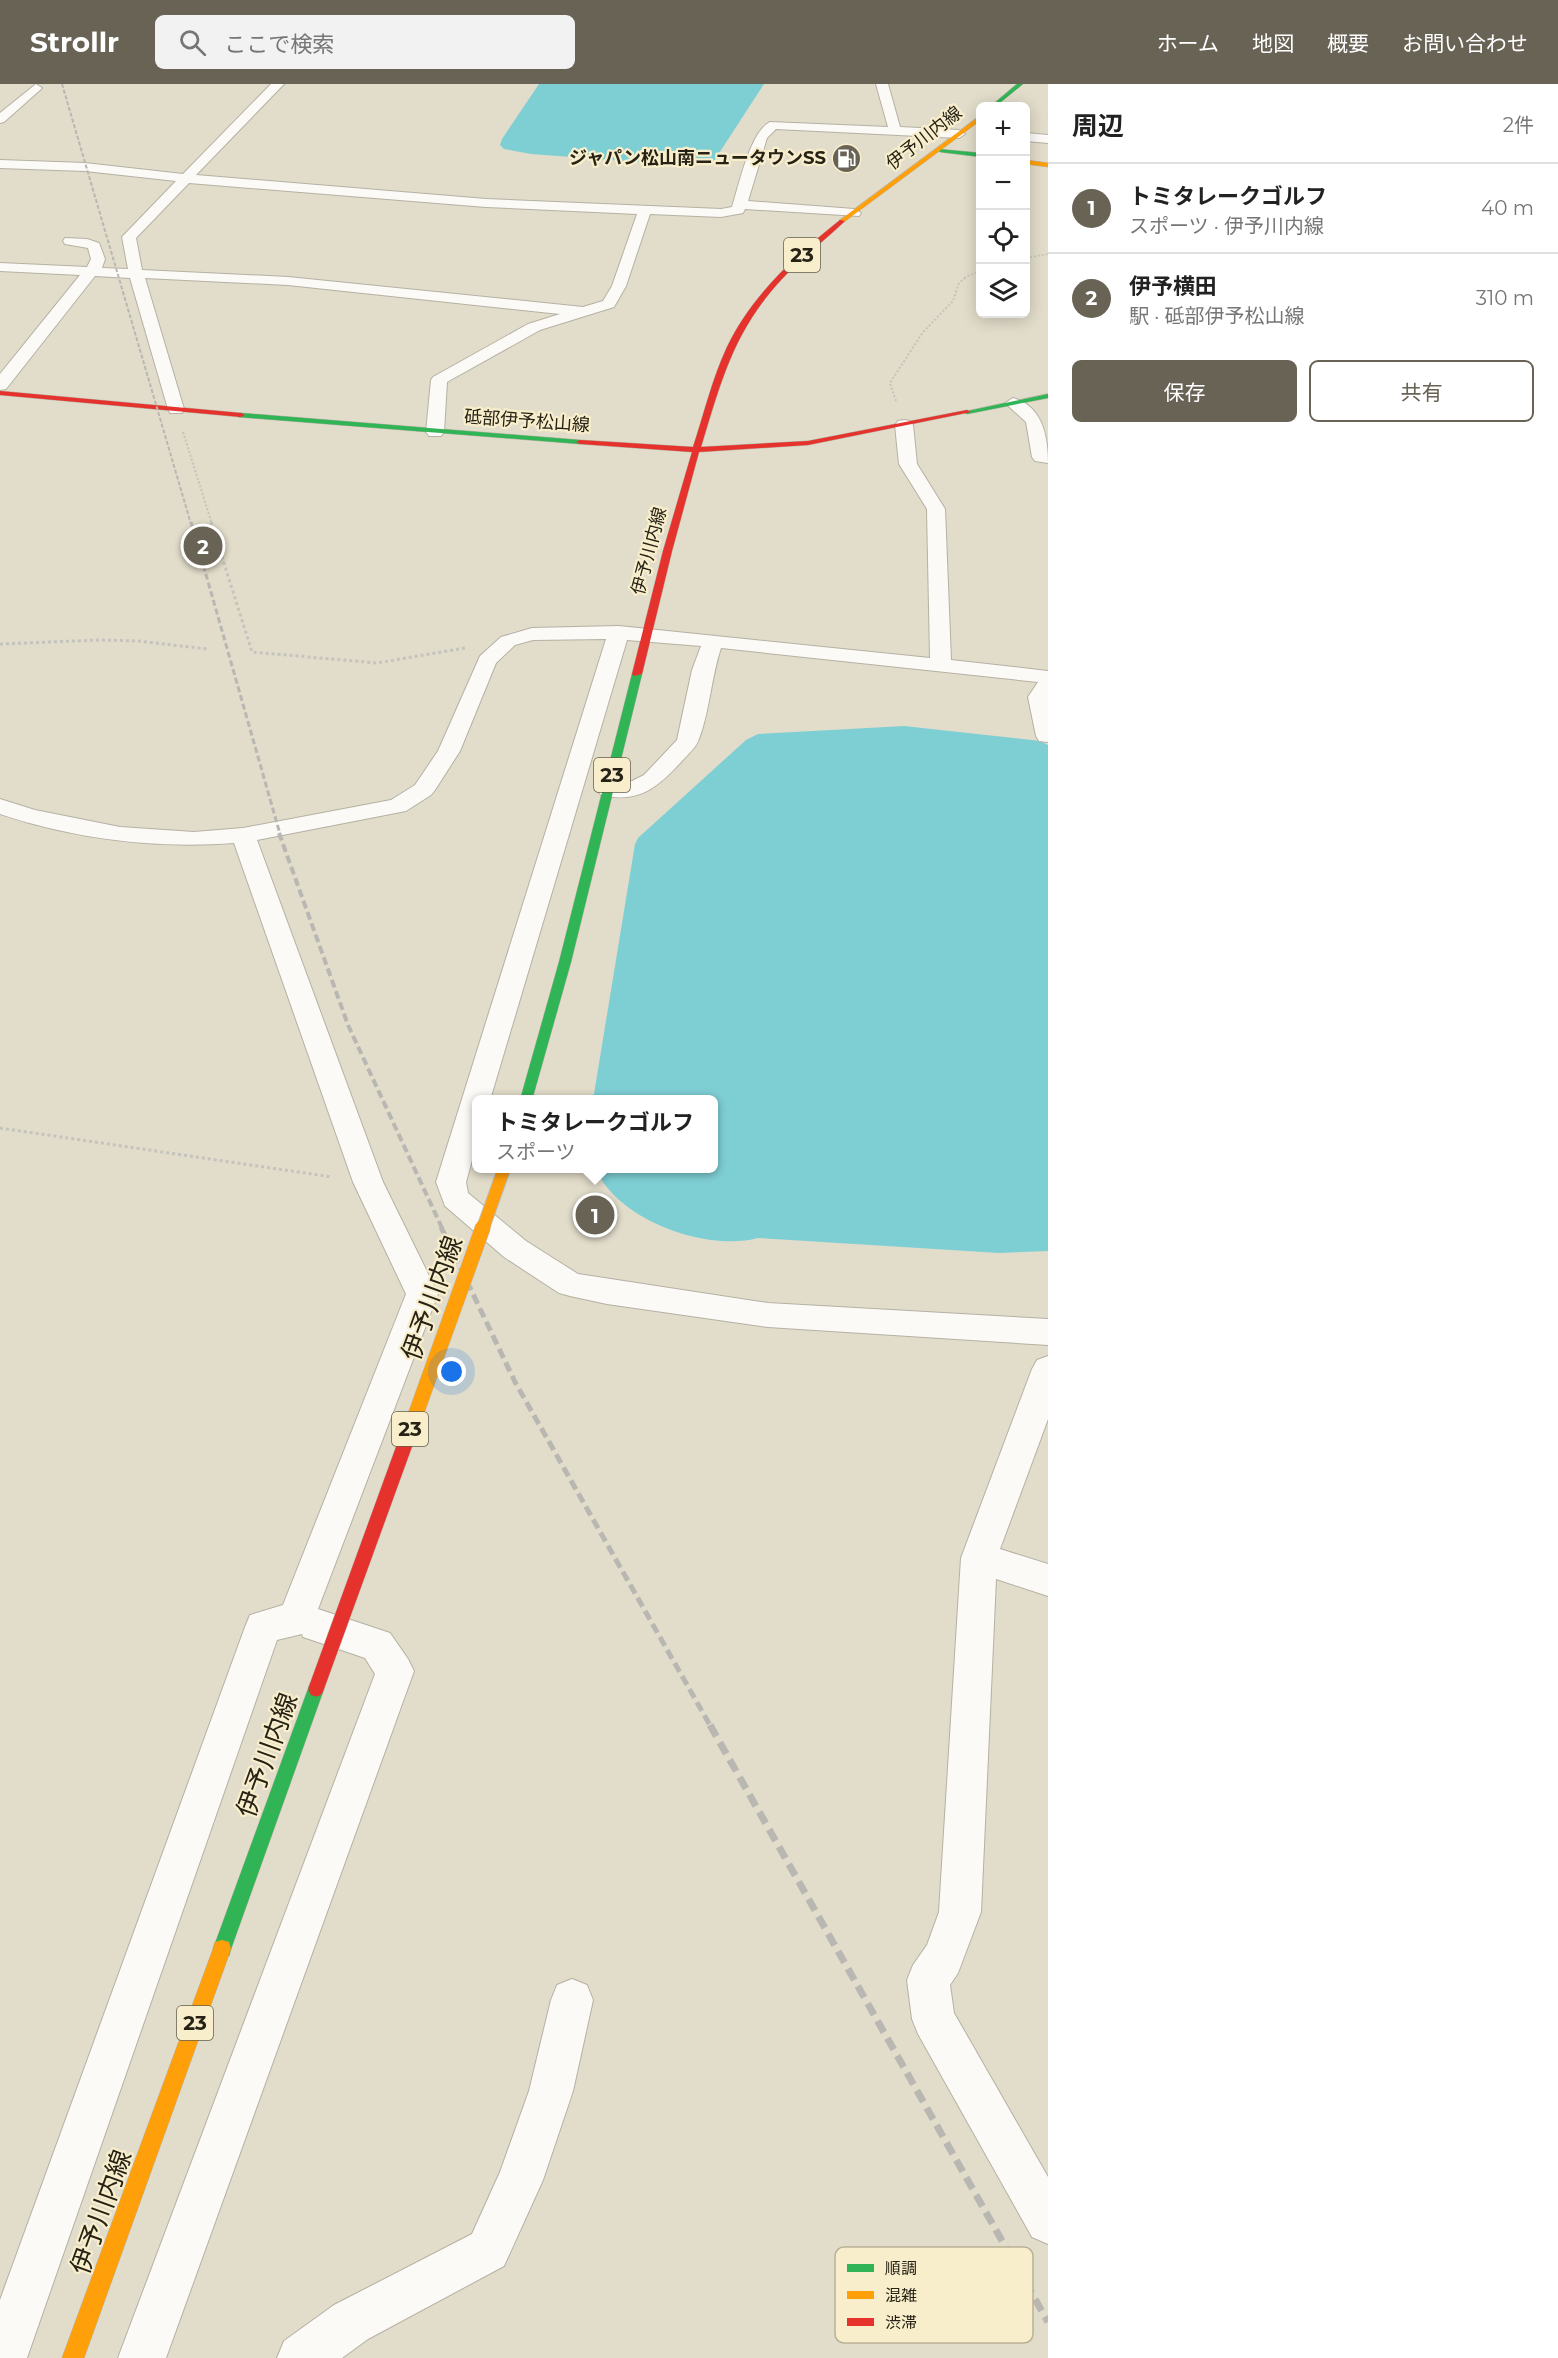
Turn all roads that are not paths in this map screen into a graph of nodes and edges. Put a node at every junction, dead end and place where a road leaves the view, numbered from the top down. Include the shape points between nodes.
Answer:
1 (278, 84) edge
2 (882, 84) edge
3 (1020, 84) edge
4 (36, 88) dead end
5 (998, 102) edge
6 (0, 119) edge
7 (976, 121) edge
8 (895, 131) junction
9 (961, 133) junction
10 (976, 134) edge
11 (1030, 137) edge
12 (1048, 139) edge
13 (940, 150) junction
14 (976, 154) edge
15 (1030, 163) edge
16 (0, 164) edge
17 (1048, 165) edge
18 (188, 178) junction
19 (369, 195) junction
20 (740, 205) junction
21 (645, 209) junction
22 (358, 210) dead end
23 (854, 213) junction
24 (70, 241) dead end
25 (0, 267) edge
26 (89, 272) junction
27 (136, 274) junction
28 (586, 312) junction
29 (0, 385) edge
30 (0, 393) edge
31 (1048, 396) edge
32 (1013, 403) junction
33 (176, 409) junction
34 (904, 425) junction
35 (435, 432) junction
36 (695, 450) junction
37 (1048, 458) edge
38 (632, 633) junction
39 (713, 641) junction
40 (941, 666) junction
41 (1048, 677) edge
42 (1048, 684) edge
43 (1047, 736) edge
44 (609, 790) junction
45 (0, 806) edge
46 (243, 835) junction
47 (480, 1095) edge
48 (528, 1095) edge
49 (472, 1118) edge
50 (504, 1173) edge
51 (1048, 1332) edge
52 (1048, 1369) edge
53 (978, 1558) junction
54 (1048, 1580) edge
55 (296, 1619) junction
56 (572, 2000) dead end
57 (1048, 2221) edge
58 (3, 2358) edge
59 (73, 2358) edge
60 (142, 2358) edge
61 (301, 2358) edge

1 - 18 street
2 - 8 street
3 - 5 main road, 伊予川内線
4 - 6 street
7 - 9 main road, 伊予川内線 / 23
8 - 9 street
8 - 20 street via 791,124 768,128 761,138
9 - 10 street
9 - 13 main road, 伊予川内線 / 23
11 - 12 street
13 - 14 main road
13 - 23 main road, 伊予川内線 / 23
15 - 17 main road
16 - 18 street via 85,167
18 - 19 street
18 - 27 street via 129,237
19 - 21 street
19 - 22 street
20 - 21 street via 738,210 721,213
20 - 23 street
21 - 28 street via 615,297 609,304
23 - 36 main road, 伊予川内線 / 23 via 787,269 746,320 714,388
24 - 26 street via 94,246 98,259
25 - 26 street
26 - 27 street
26 - 29 street
27 - 28 street via 288,281
27 - 33 street
28 - 35 street via 534,327 439,380
30 - 33 main road, 砥部伊予松山線
31 - 32 main road, 砥部伊予松山線
32 - 34 main road, 砥部伊予松山線
32 - 37 street via 1034,420 1041,457
33 - 35 main road, 砥部伊予松山線
34 - 36 main road, 砥部伊予松山線 via 808,443
34 - 40 street via 908,464 936,509
35 - 36 main road, 砥部伊予松山線
36 - 38 main road, 伊予川内線 / 23
38 - 39 street
38 - 44 main road, 伊予川内線 / 23
38 - 46 street via 562,632 508,640 488,660 449,751 423,790 398,806
38 - 47 street
39 - 40 street
39 - 44 street via 687,742 652,780 637,788
40 - 41 street
42 - 43 street via 1039,697
44 - 48 main road, 伊予川内線 / 23
45 - 46 street via 120,834 194,839
46 - 55 street via 368,1182 422,1294
49 - 51 street via 451,1182 455,1198 515,1249 570,1284 768,1315
50 - 59 main road, 伊予川内線 / 23, bridge
52 - 53 street
53 - 54 street
53 - 57 street via 960,1912 943,1958 928,1980 933,2019
55 - 58 street via 263,1627
55 - 60 street via 377,1645 395,1671
56 - 61 street via 551,2091 520,2180 488,2250 351,2322

